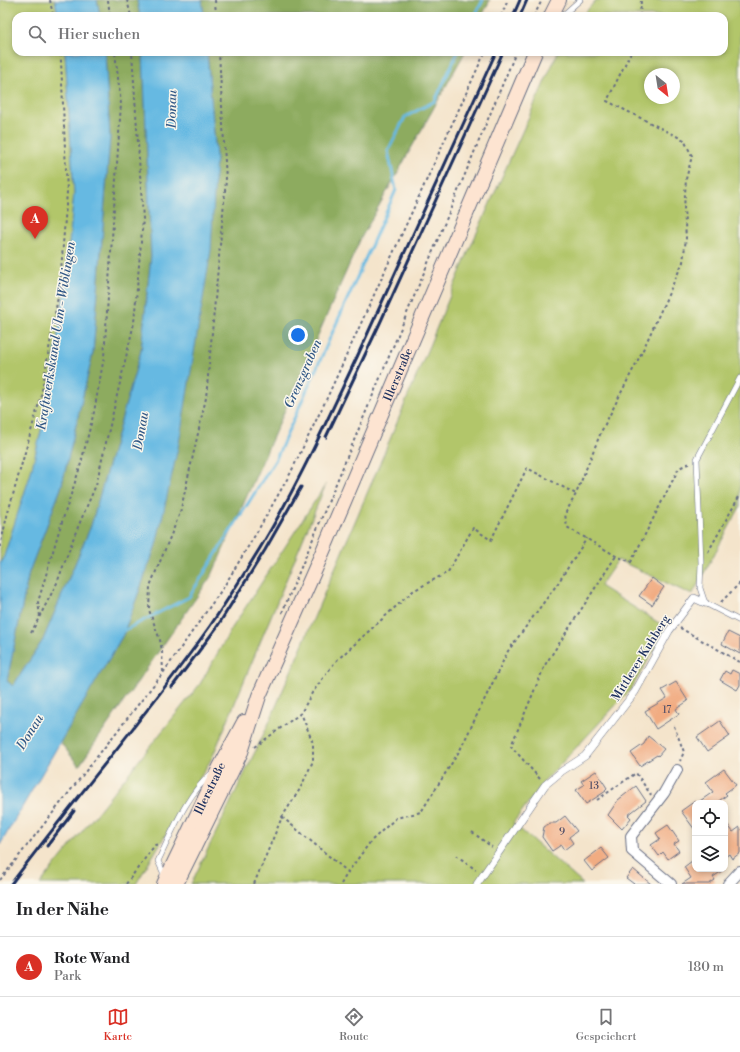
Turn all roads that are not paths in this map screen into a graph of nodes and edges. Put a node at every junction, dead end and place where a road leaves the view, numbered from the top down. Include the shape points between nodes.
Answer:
1 (559, 0) edge
2 (580, 0) edge
3 (553, 12) edge
4 (566, 12) edge
5 (533, 56) edge
6 (740, 378) edge
7 (705, 603) junction
8 (740, 621) edge
9 (259, 696) junction
10 (220, 767) junction
11 (677, 770) road end
12 (740, 871) edge
13 (163, 884) edge
14 (176, 884) edge
15 (477, 884) edge
16 (670, 884) edge
17 (728, 884) edge

1 - 3 main road
2 - 4 lane
5 - 9 main road, Illerstraße
6 - 7 lane via 697,459 702,563 700,588
7 - 8 lane
7 - 15 street, Mittlerer Kuhberg via 694,598 674,624 635,692 585,756 545,785
9 - 10 main road, Illerstraße
9 - 14 main road, Illerstraße via 241,752
10 - 13 main road, Illerstraße
10 - 13 lane via 202,782 178,818 158,861 163,872
11 - 16 street via 664,793 631,836 632,850
12 - 17 street

